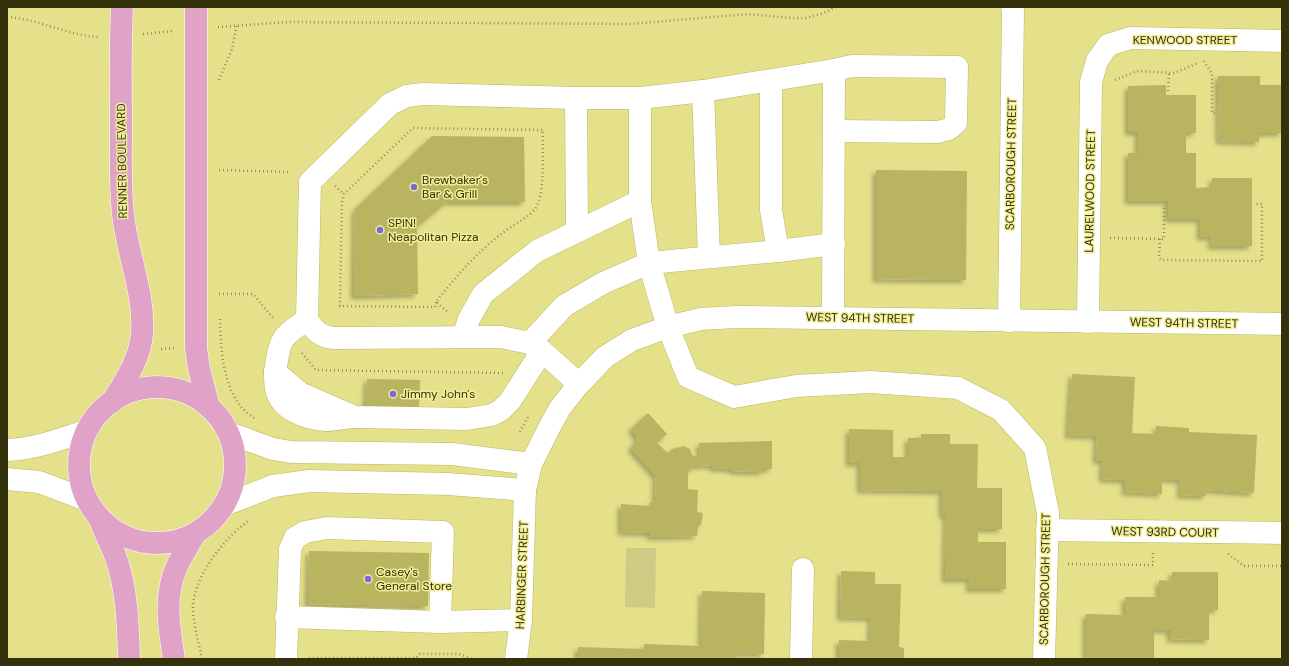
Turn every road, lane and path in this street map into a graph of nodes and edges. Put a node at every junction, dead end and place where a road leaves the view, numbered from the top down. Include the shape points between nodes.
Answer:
1 (122, 7) edge
2 (196, 7) edge
3 (836, 7) edge
4 (1012, 7) edge
5 (7, 17) edge
6 (237, 25) junction
7 (219, 27) dead end
8 (160, 33) dead end
9 (144, 34) dead end
10 (106, 38) dead end
11 (1282, 41) edge
12 (1210, 58) dead end
13 (1204, 60) junction
14 (1097, 61) joint
15 (834, 70) junction
16 (1169, 73) junction
17 (771, 81) junction
18 (1113, 81) dead end
19 (218, 87) dead end
20 (703, 91) junction
21 (1168, 91) dead end
22 (576, 98) junction
23 (640, 98) junction
24 (1216, 113) dead end
25 (834, 131) junction
26 (219, 163) dead end
27 (319, 173) junction
28 (344, 194) junction
29 (640, 200) junction
30 (1255, 204) dead end
31 (1164, 205) dead end
32 (577, 231) junction
33 (1110, 232) dead end
34 (1160, 239) junction
35 (834, 244) junction
36 (778, 251) junction
37 (709, 256) junction
38 (649, 263) junction
39 (219, 294) dead end
40 (219, 301) dead end
41 (436, 302) junction
42 (452, 315) dead end
43 (220, 316) dead end
44 (833, 317) junction
45 (307, 320) junction
46 (1010, 321) junction
47 (1088, 322) junction
48 (1282, 324) edge
49 (668, 327) junction
50 (463, 337) junction
51 (536, 347) junction
52 (176, 348) dead end
53 (157, 349) dead end
54 (579, 384) junction
55 (112, 402) junction
56 (209, 407) junction
57 (258, 421) dead end
58 (88, 430) junction
59 (229, 434) junction
60 (7, 450) edge
61 (531, 464) junction
62 (7, 479) edge
63 (525, 490) junction
64 (224, 505) junction
65 (92, 508) junction
66 (254, 518) dead end
67 (1047, 530) junction
68 (1282, 533) edge
69 (194, 534) junction
70 (1153, 545) dead end
71 (1227, 554) dead end
72 (1046, 564) junction
73 (1282, 566) edge
74 (803, 569) dead end
75 (286, 617) junction
76 (521, 620) junction
77 (440, 622) junction
78 (294, 658) edge
79 (129, 659) edge
80 (174, 659) edge
81 (202, 659) edge
82 (473, 659) edge
83 (516, 659) edge
84 (802, 659) edge
85 (1044, 659) edge

1 - 55 main road, RENNER BOULEVARD via 122,204 126,238 140,299 142,327 139,353 127,379
2 - 56 main road via 196,348 200,376
3 - 6 path via 806,18 748,14 630,24 288,22
4 - 46 street, SCARBOROUGH STREET
5 - 10 path via 28,20 87,37
6 - 7 path
6 - 19 path
8 - 9 path
11 - 14 street, KENWOOD STREET via 1130,38 1108,44
12 - 13 path
13 - 16 path
13 - 24 path via 1212,74 1212,113
14 - 47 street, LAURELWOOD STREET via 1091,82
15 - 17 street
15 - 25 street
15 - 25 street via 852,66 957,67 956,123 949,129 938,132
16 - 18 path via 1137,71
16 - 21 path
17 - 20 street
17 - 36 street via 771,210
20 - 23 street
20 - 37 street
22 - 23 street
22 - 27 street via 423,94 406,96 390,104
22 - 32 street
23 - 29 street, SCARBOROUGH STREET
25 - 35 street
26 - 27 path via 219,170
27 - 28 path
27 - 45 street via 310,182
28 - 41 path via 340,306 435,307
28 - 41 path via 413,128 542,130 542,192 534,212 494,239 473,258
29 - 32 street
29 - 38 street, SCARBOROUGH STREET
30 - 34 path via 1262,204 1262,261 1161,260
31 - 34 path via 1164,239
32 - 50 street via 537,250 483,294 469,319
33 - 34 path via 1110,238
35 - 36 street
35 - 44 street
36 - 37 street
37 - 38 street
38 - 49 street, SCARBOROUGH STREET
38 - 51 street via 603,283 564,306
39 - 40 path
41 - 42 path
43 - 57 path via 224,369 230,388 242,408
44 - 46 street, WEST 94TH STREET
44 - 49 street, WEST 94TH STREET via 701,319
45 - 50 street via 313,329 333,338
45 - 51 street via 282,338 275,372 300,393 355,417 467,419 492,415 510,401
46 - 47 street, WEST 94TH STREET
47 - 48 street, WEST 94TH STREET
49 - 54 street, WEST 94TH STREET via 632,340 606,357
49 - 67 street, SCARBOROUGH STREET via 688,377 734,396 796,386 871,382 958,388 1001,410 1035,448 1048,513
50 - 51 street via 501,337
51 - 54 street
52 - 53 path
54 - 61 street, WEST 94TH STREET via 560,408
55 - 56 main road via 128,393 145,388 164,388 196,397
55 - 58 main road via 98,415
56 - 59 main road
58 - 60 street via 26,449
58 - 65 main road via 81,447 79,465 81,483
59 - 61 street via 273,449 291,452 452,454
59 - 64 main road via 236,466 234,482
61 - 63 street, WEST 94TH STREET
62 - 65 street via 39,482
63 - 64 street via 448,484 298,482 273,486
63 - 76 street, HARBINGER STREET
64 - 69 main road via 208,524
65 - 69 main road via 111,528 127,537 144,542 163,543
65 - 79 main road via 116,557 125,598
66 - 81 path via 224,542 199,584 193,611
67 - 68 street, WEST 93RD COURT
67 - 72 street, SCARBOROUGH STREET
69 - 80 main road via 177,565 170,592 168,619
70 - 72 path via 1153,565
71 - 73 path via 1244,566
72 - 85 street, SCARBOROUGH STREET
74 - 84 street
75 - 77 street
75 - 77 street via 290,549 295,538 305,532 335,528 443,532
75 - 78 street
76 - 77 street
76 - 83 street, HARBINGER STREET
78 - 82 path via 416,658 420,654 459,654

